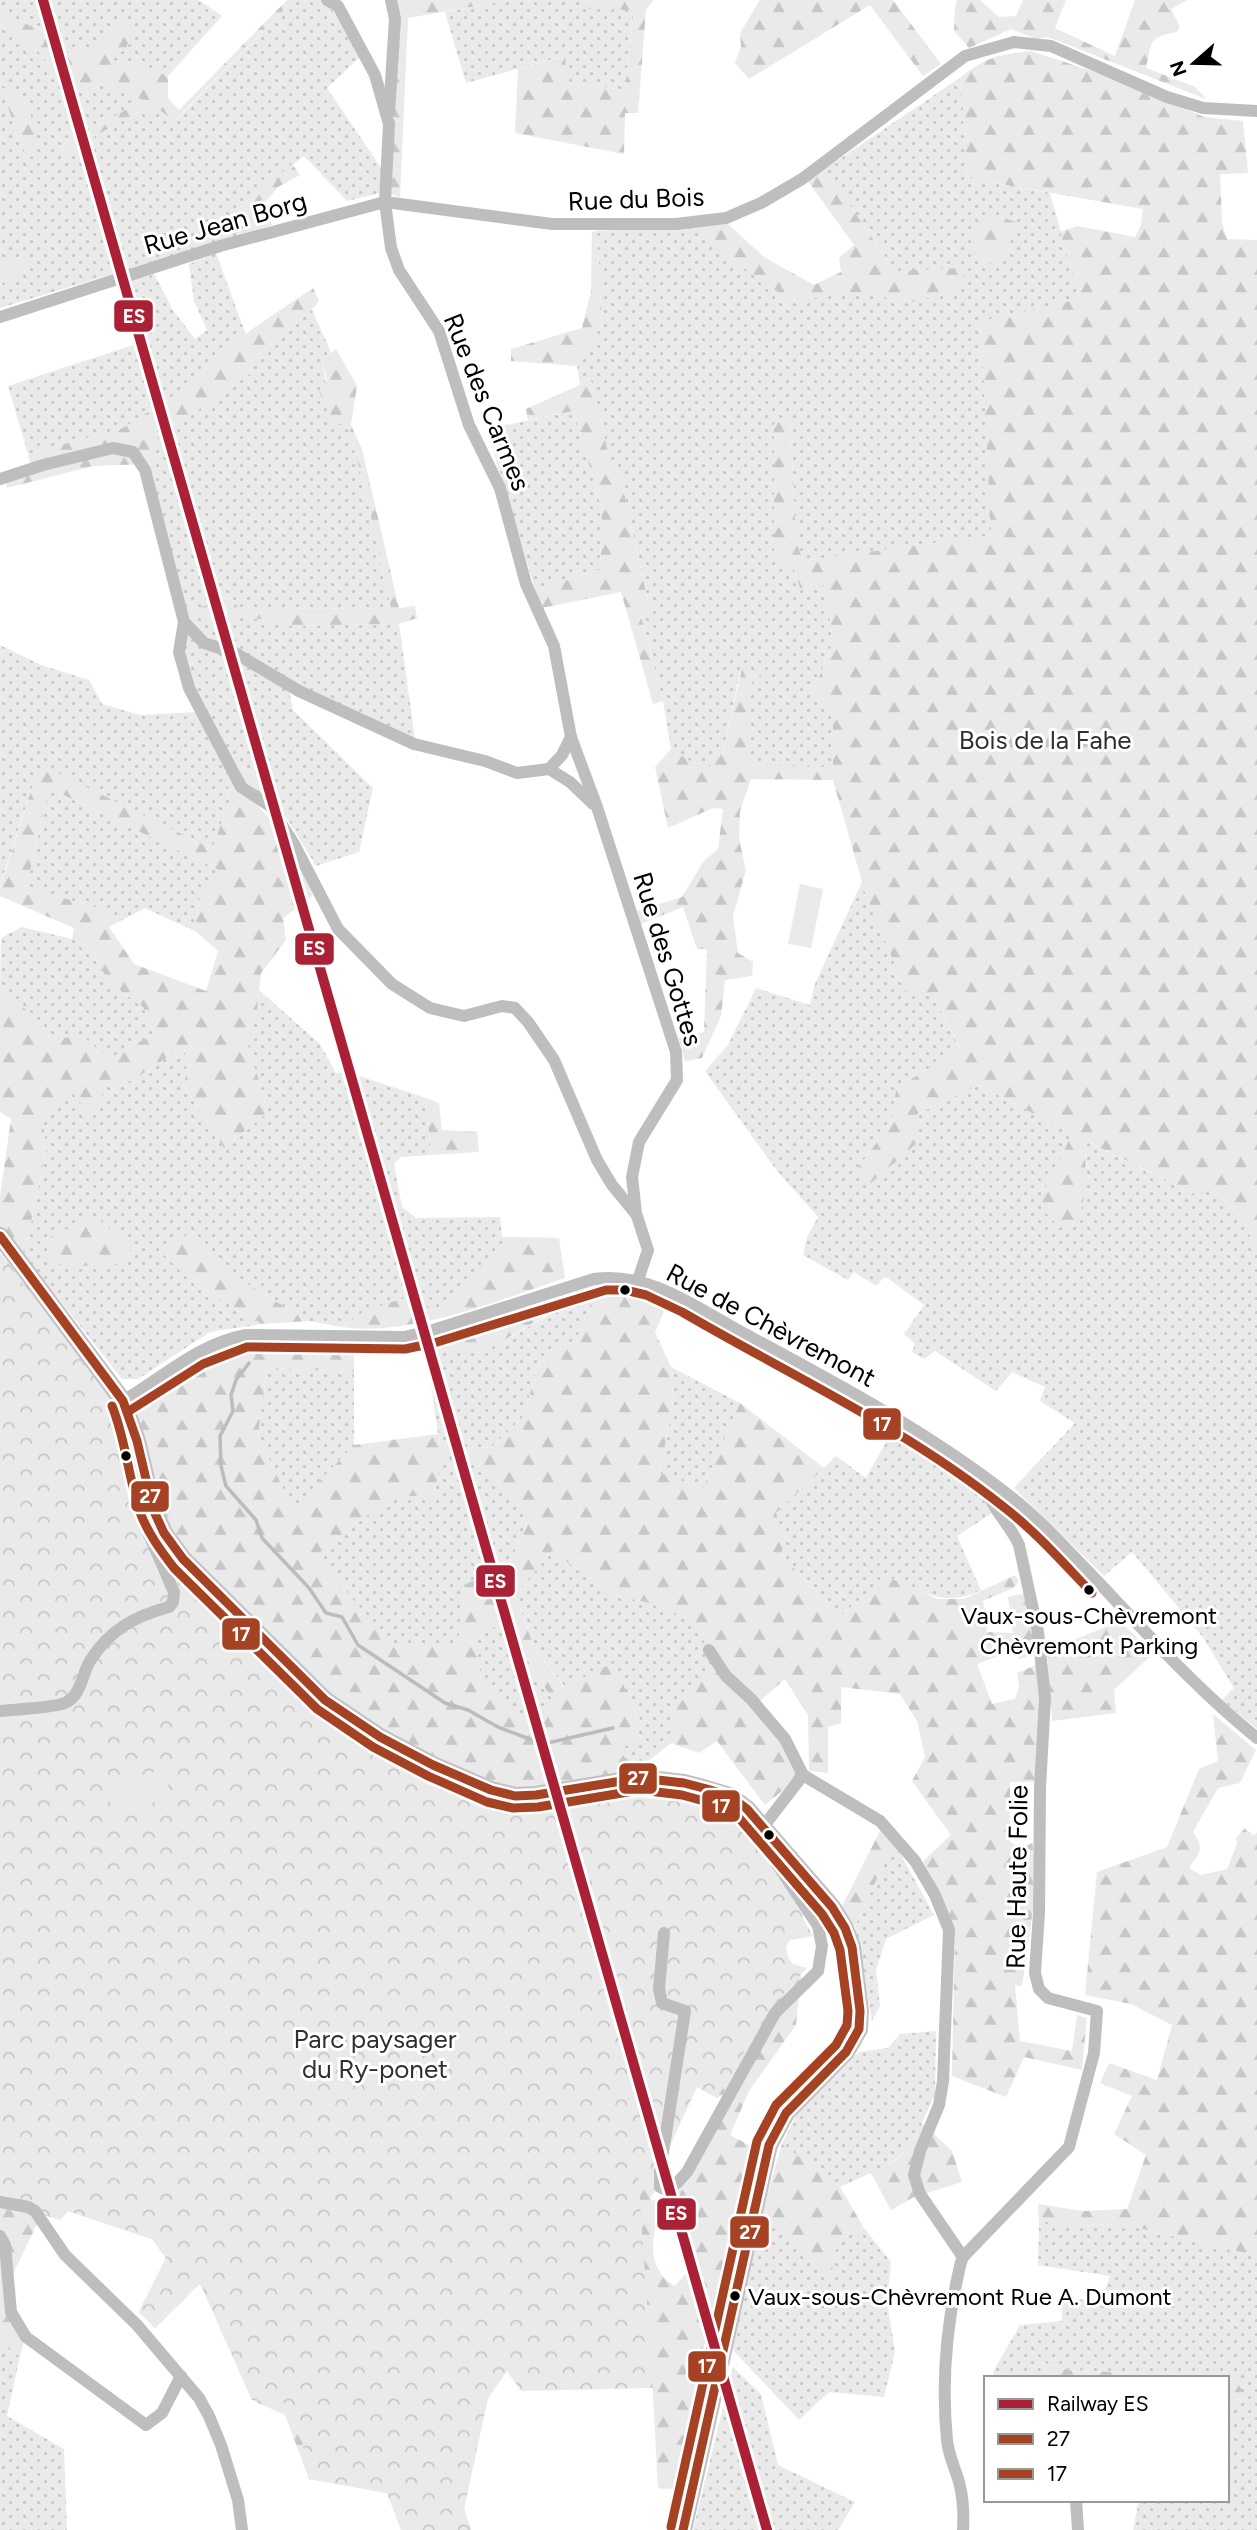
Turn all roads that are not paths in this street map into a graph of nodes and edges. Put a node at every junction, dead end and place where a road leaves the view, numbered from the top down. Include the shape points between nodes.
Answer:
1 (327, 0) edge
2 (391, 0) edge
3 (1257, 111) edge
4 (388, 124) junction
5 (385, 202) junction
6 (0, 317) edge
7 (0, 480) edge
8 (526, 584) joint
9 (184, 622) junction
10 (571, 737) junction
11 (549, 769) junction
12 (597, 807) junction
13 (636, 1213) junction
14 (0, 1236) edge
15 (638, 1280) junction
16 (123, 1401) junction
17 (987, 1480) junction
18 (153, 1509) junction
19 (709, 1650) dead end
20 (0, 1712) edge
21 (1257, 1738) edge
22 (803, 1775) junction
23 (768, 1832) junction
24 (664, 1933) dead end
25 (0, 2202) edge
26 (0, 2236) edge
27 (962, 2257) junction
28 (181, 2376) junction
29 (1076, 2502) edge
30 (242, 2530) edge
31 (682, 2530) edge
32 (963, 2530) edge
33 (1078, 2530) edge

1 - 4 street via 338,6 375,75
2 - 4 street, Rue des Carmes via 395,19
3 - 5 street, Rue du Bois via 1203,108 1051,46 1014,42 965,56 802,179 726,218 676,224 552,224
4 - 5 street, Rue des Carmes
5 - 6 street, Rue Jean Borg via 220,246
5 - 8 street, Rue des Carmes via 399,270 439,331 469,425 500,488
7 - 9 street via 113,448 132,452 145,470
8 - 10 street, Rue des Gottes via 554,646
9 - 11 street via 204,643 234,653 299,691 414,744 485,761 517,774
9 - 13 street via 179,652 189,688 241,787 270,806 338,929 392,984 430,1008 464,1016 502,1006 515,1008 554,1060 597,1160
10 - 11 street
10 - 12 street, Rue des Gottes
11 - 12 street, Rue des Gottes
12 - 13 street, Rue des Gottes via 676,1052 677,1080 639,1142 632,1177
13 - 15 street, Rue des Gottes via 648,1250
14 - 16 main road
15 - 16 street, Rue de Chèvremont via 594,1279 404,1337 246,1335 224,1339
15 - 17 street, Rue de Chèvremont via 832,1381
16 - 18 main road
17 - 21 street, Rue de Chèvremont via 1070,1551 1218,1704
17 - 27 street, Rue Haute Folie via 989,1498 1019,1545 1038,1632 1045,1698 1038,1989 1048,1998 1097,2011 1094,2053 1069,2147
18 - 20 street via 148,1532 174,1592 173,1602 124,1623 107,1639 66,1703
18 - 23 main road via 183,1559 306,1683 353,1720 433,1765 515,1796 640,1779 684,1783 730,1796
19 - 22 street via 726,1676 785,1739
22 - 23 street
22 - 27 street via 880,1821 897,1839 935,1895 948,1930 943,2081 914,2175 920,2194
23 - 24 street via 773,1858 818,1926 818,1971 775,2013 687,2172 666,2189 660,2187 660,2172 684,2011 662,2003
23 - 31 main road via 845,1928 852,1947 859,2029 846,2052 786,2113 769,2145
25 - 28 street via 35,2211 65,2255 138,2325
26 - 28 street via 5,2245 11,2312 26,2337 146,2425 162,2413
27 - 32 street via 947,2335 946,2409 947,2442 960,2486
28 - 30 street via 213,2426 238,2500
29 - 33 street

